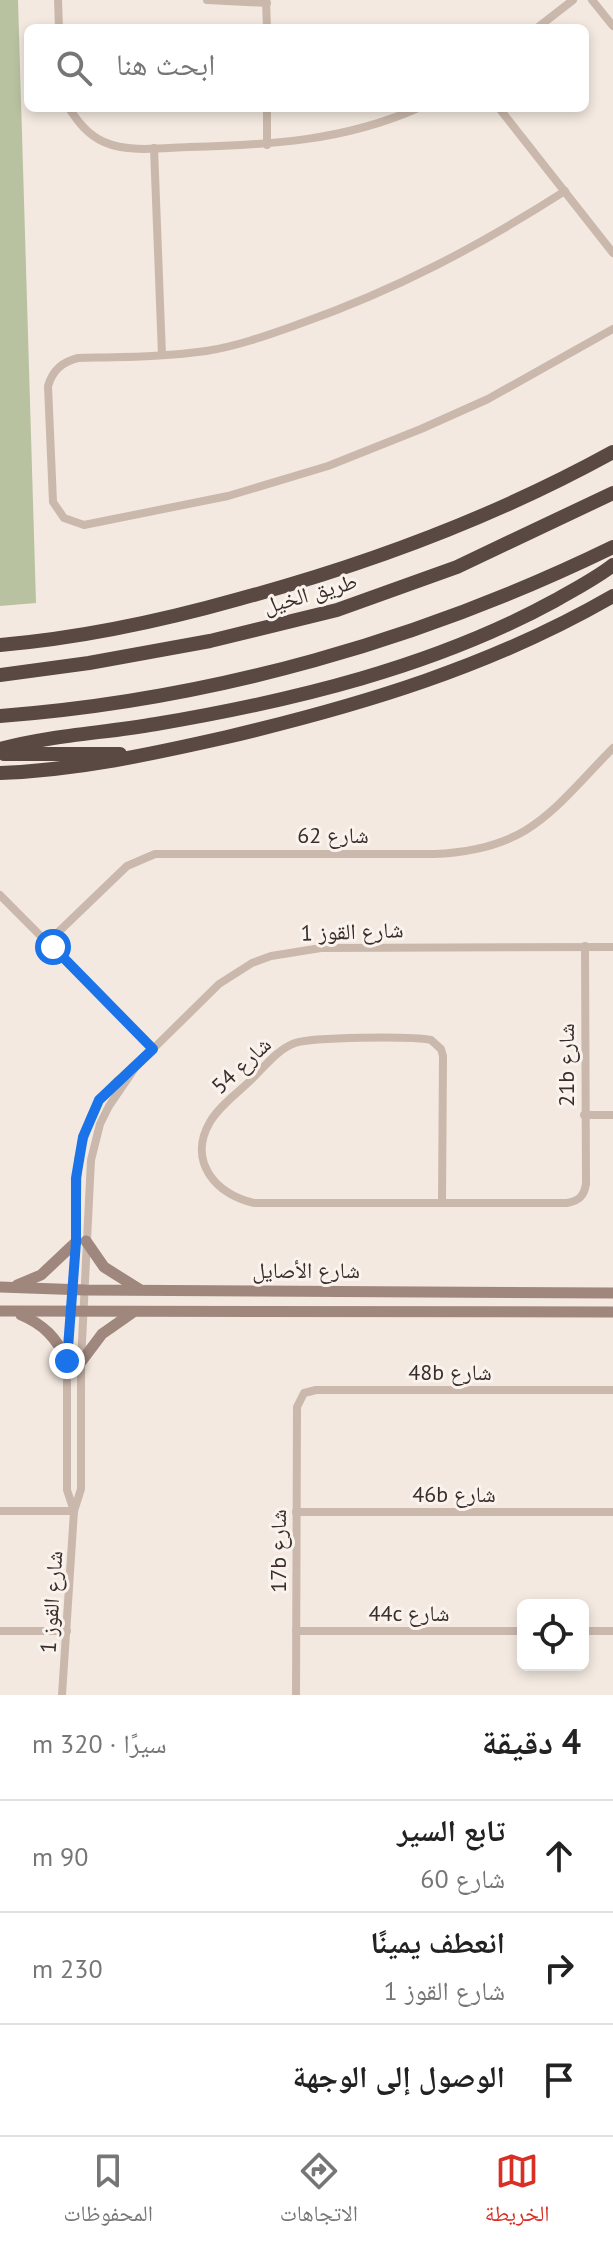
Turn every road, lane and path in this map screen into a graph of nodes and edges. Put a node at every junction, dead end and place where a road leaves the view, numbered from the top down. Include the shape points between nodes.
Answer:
1 (58, 0) edge
2 (207, 0) edge
3 (573, 0) edge
4 (592, 0) edge
5 (266, 2) edge
6 (59, 24) edge
7 (267, 24) edge
8 (542, 24) edge
9 (613, 26) edge
10 (72, 112) edge
11 (267, 112) edge
12 (408, 112) edge
13 (502, 112) edge
14 (267, 145) junction
15 (154, 148) junction
16 (565, 191) junction
17 (613, 253) edge
18 (613, 329) edge
19 (162, 355) junction
20 (613, 452) edge
21 (613, 493) edge
22 (613, 547) edge
23 (613, 565) edge
24 (613, 596) edge
25 (0, 645) edge
26 (0, 675) edge
27 (0, 716) edge
28 (613, 748) edge
29 (0, 751) edge
30 (146, 755) junction
31 (0, 773) edge
32 (0, 895) edge
33 (48, 942) junction
34 (585, 946) junction
35 (613, 947) edge
36 (153, 1049) junction
37 (584, 1115) junction
38 (613, 1115) edge
39 (586, 1184) joint
40 (442, 1203) junction
41 (81, 1241) junction
42 (2, 1287) edge
43 (71, 1290) junction
44 (85, 1290) junction
45 (143, 1291) junction
46 (613, 1293) edge
47 (6, 1311) edge
48 (70, 1312) junction
49 (84, 1312) junction
50 (134, 1312) junction
51 (613, 1312) edge
52 (67, 1361) junction
53 (81, 1362) junction
54 (613, 1390) edge
55 (297, 1407) joint
56 (0, 1511) edge
57 (74, 1511) junction
58 (296, 1512) junction
59 (613, 1512) edge
60 (0, 1631) edge
61 (67, 1631) junction
62 (296, 1631) junction
63 (517, 1631) edge
64 (589, 1631) edge
65 (613, 1631) edge
66 (62, 1695) edge
67 (296, 1695) edge

1 - 6 street
2 - 5 street
3 - 8 street
4 - 9 street
5 - 7 street
10 - 15 street via 103,141
11 - 14 street
12 - 14 street via 345,134
13 - 16 street
14 - 15 street
15 - 19 street
16 - 17 street
16 - 19 street via 478,245 379,294 251,341
18 - 19 street via 488,399 317,469 228,496 94,523 64,518 51,491 48,386 55,370 78,358
20 - 25 highway via 458,527 317,577 129,627
21 - 26 highway, طريق الخيل via 457,567 337,610 196,644
22 - 27 highway via 474,609 328,657 153,696
23 - 29 highway via 538,609 462,644 332,685 180,720 34,741
24 - 30 highway via 533,639 444,676 314,716
28 - 33 street, شارع 62 via 539,822 500,844 434,854 155,854 127,866
29 - 30 highway
30 - 31 highway
32 - 33 street
33 - 36 street
34 - 35 street, شارع القوز 1
34 - 36 street, شارع القوز 1 via 321,948 271,956 219,984
34 - 37 street, 21b شارع
36 - 41 street, شارع القوز 1 via 99,1100 83,1137 76,1178
37 - 38 street
37 - 39 street, 21b شارع
39 - 40 street, شارع 54 via 581,1198 567,1203
40 - 40 street, شارع 54 via 238,1200 217,1185 202,1163 204,1133 234,1096 278,1053 297,1042 431,1040 443,1056
41 - 42 main road via 41,1275
41 - 43 street, شارع القوز 1
41 - 44 street, شارع القوز 1
41 - 45 main road via 104,1267
42 - 43 main road, شارع الأصايل
43 - 44 main road, شارع الأصايل
43 - 48 street, شارع القوز 1
44 - 45 main road, شارع الأصايل
44 - 49 street, شارع القوز 1
45 - 46 main road, شارع الأصايل
47 - 48 main road, شارع الأصايل
47 - 52 main road via 44,1328
48 - 49 main road, شارع الأصايل
48 - 52 street, شارع القوز 1
49 - 50 main road, شارع الأصايل
49 - 53 street, شارع القوز 1
50 - 51 main road, شارع الأصايل
50 - 53 main road via 102,1334
52 - 57 street, شارع القوز 1 via 67,1490
53 - 57 street, شارع القوز 1 via 81,1489
54 - 55 street, 48b شارع via 316,1390 304,1393
55 - 58 street, 17b شارع
56 - 57 street
57 - 61 street, شارع القوز 1
58 - 59 street, 46b شارع
58 - 62 street, 17b شارع
60 - 61 street
61 - 66 street, شارع القوز 1
62 - 63 street, 44c شارع
62 - 67 street, 17b شارع
64 - 65 street

